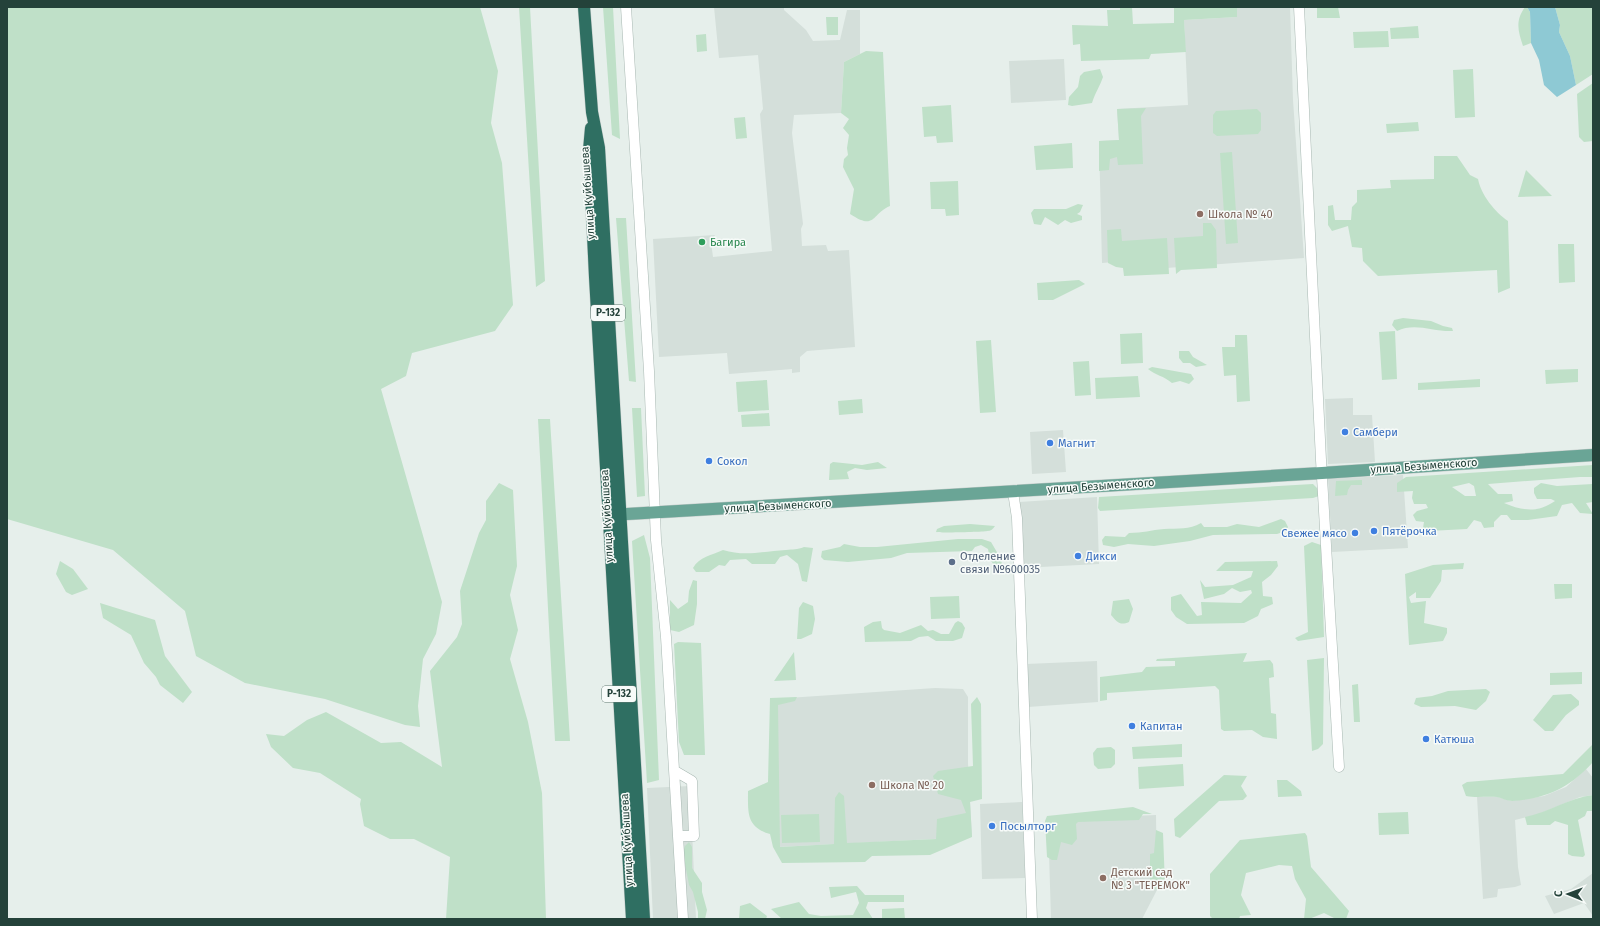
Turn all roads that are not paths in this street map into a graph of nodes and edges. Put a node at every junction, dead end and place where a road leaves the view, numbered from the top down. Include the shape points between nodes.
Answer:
1 (584, 7) edge
2 (626, 7) edge
3 (1299, 7) edge
4 (1593, 455) edge
5 (1322, 473) junction
6 (1013, 492) junction
7 (655, 512) junction
8 (614, 515) junction
9 (1338, 767) dead end
10 (675, 771) junction
11 (678, 836) junction
12 (632, 919) edge
13 (644, 919) edge
14 (683, 919) edge
15 (1032, 919) edge

1 - 8 highway, улица Куйбышева / Р-132 via 592,112 589,150
2 - 7 street via 649,371
3 - 5 street
4 - 5 main road, улица Безыменского
5 - 6 main road, улица Безыменского
5 - 9 street
6 - 7 main road, улица Безыменского
6 - 15 street via 1017,518
7 - 8 main road, улица Безыменского
7 - 10 street
8 - 12 highway, улица Куйбышева / Р-132
8 - 13 highway, улица Куйбышева / Р-132
10 - 11 street
10 - 11 street via 692,781 694,836
11 - 14 street

